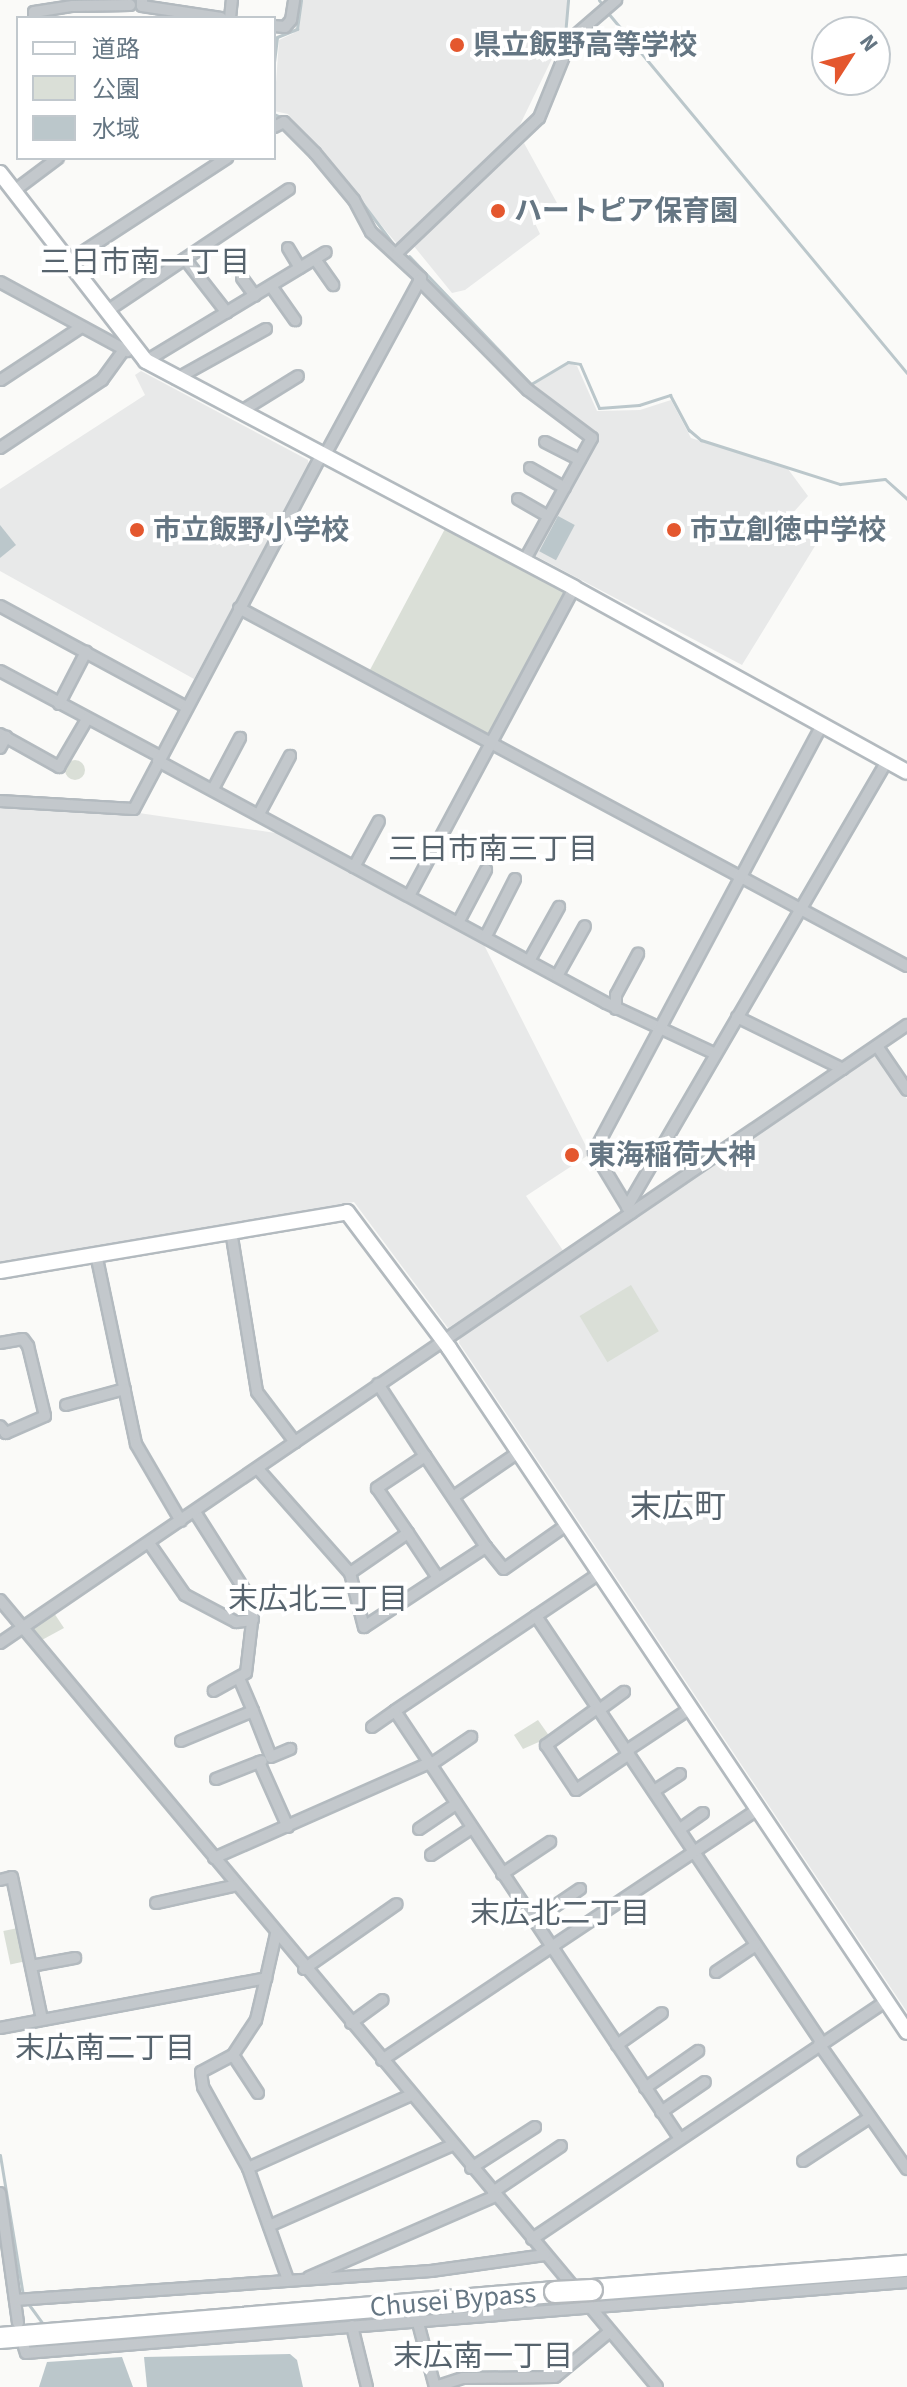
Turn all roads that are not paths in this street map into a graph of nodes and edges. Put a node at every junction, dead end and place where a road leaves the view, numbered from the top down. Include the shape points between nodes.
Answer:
1 (294, 0) edge
2 (614, 2) edge
3 (72, 3) edge
4 (142, 3) edge
5 (130, 5) junction
6 (165, 10) edge
7 (34, 16) edge
8 (128, 16) edge
9 (202, 16) edge
10 (276, 26) edge
11 (277, 123) edge
12 (55, 160) edge
13 (224, 160) edge
14 (0, 173) edge
15 (289, 189) dead end
16 (14, 191) junction
17 (288, 248) dead end
18 (326, 252) dead end
19 (397, 253) junction
20 (185, 259) junction
21 (315, 259) junction
22 (69, 261) junction
23 (300, 268) junction
24 (242, 278) dead end
25 (419, 280) junction
26 (0, 282) edge
27 (333, 285) dead end
28 (271, 286) junction
29 (255, 296) junction
30 (107, 311) junction
31 (227, 313) junction
32 (295, 320) dead end
33 (80, 328) junction
34 (266, 329) dead end
35 (135, 355) junction
36 (298, 376) dead end
37 (176, 379) junction
38 (1, 380) edge
39 (240, 412) junction
40 (545, 442) dead end
41 (0, 448) edge
42 (322, 456) junction
43 (580, 460) junction
44 (530, 468) dead end
45 (565, 488) junction
46 (518, 499) dead end
47 (548, 516) junction
48 (524, 561) junction
49 (574, 588) junction
50 (0, 606) edge
51 (239, 608) junction
52 (86, 652) junction
53 (0, 671) edge
54 (59, 704) junction
55 (184, 706) junction
56 (87, 719) junction
57 (823, 724) junction
58 (3, 736) edge
59 (240, 738) dead end
60 (492, 743) junction
61 (0, 748) edge
62 (290, 756) dead end
63 (158, 758) junction
64 (887, 761) junction
65 (906, 771) edge
66 (213, 789) junction
67 (0, 801) edge
68 (259, 814) junction
69 (379, 821) dead end
70 (354, 867) junction
71 (486, 870) dead end
72 (515, 879) dead end
73 (742, 879) junction
74 (409, 896) junction
75 (559, 907) dead end
76 (799, 910) junction
77 (459, 921) junction
78 (585, 926) dead end
79 (486, 936) junction
80 (638, 954) dead end
81 (529, 961) junction
82 (907, 966) edge
83 (557, 976) junction
84 (616, 1009) junction
85 (737, 1017) junction
86 (907, 1025) edge
87 (659, 1031) junction
88 (877, 1046) junction
89 (716, 1054) junction
90 (843, 1069) junction
91 (907, 1090) edge
92 (629, 1210) junction
93 (231, 1231) junction
94 (96, 1254) junction
95 (0, 1271) edge
96 (443, 1340) junction
97 (0, 1343) edge
98 (378, 1384) junction
99 (125, 1389) junction
100 (66, 1405) dead end
101 (0, 1426) edge
102 (295, 1442) junction
103 (519, 1452) junction
104 (425, 1456) junction
105 (258, 1469) junction
106 (453, 1497) junction
107 (195, 1512) junction
108 (181, 1521) junction
109 (568, 1524) junction
110 (408, 1533) junction
111 (149, 1543) junction
112 (486, 1547) junction
113 (350, 1573) junction
114 (600, 1573) junction
115 (438, 1578) junction
116 (0, 1600) edge
117 (536, 1616) junction
118 (253, 1620) junction
119 (23, 1628) junction
120 (0, 1643) edge
121 (239, 1678) junction
122 (214, 1691) dead end
123 (624, 1692) dead end
124 (691, 1708) junction
125 (598, 1709) junction
126 (253, 1711) junction
127 (395, 1711) junction
128 (372, 1727) dead end
129 (471, 1737) dead end
130 (181, 1741) dead end
131 (290, 1749) dead end
132 (628, 1753) junction
133 (271, 1757) junction
134 (259, 1762) junction
135 (430, 1764) junction
136 (680, 1774) dead end
137 (216, 1779) dead end
138 (654, 1791) junction
139 (456, 1804) junction
140 (759, 1809) junction
141 (703, 1813) dead end
142 (288, 1827) junction
143 (472, 1828) junction
144 (419, 1829) dead end
145 (680, 1829) junction
146 (550, 1842) dead end
147 (695, 1853) junction
148 (431, 1855) dead end
149 (214, 1858) junction
150 (502, 1874) junction
151 (0, 1880) edge
152 (237, 1885) junction
153 (580, 1889) dead end
154 (156, 1903) dead end
155 (397, 1904) dead end
156 (533, 1921) junction
157 (276, 1934) junction
158 (756, 1945) junction
159 (551, 1948) junction
160 (75, 1958) dead end
161 (31, 1966) junction
162 (304, 1969) junction
163 (716, 1972) dead end
164 (266, 1978) junction
165 (383, 2000) dead end
166 (886, 2001) junction
167 (662, 2013) dead end
168 (42, 2019) junction
169 (351, 2023) junction
170 (0, 2028) edge
171 (907, 2032) edge
172 (821, 2044) junction
173 (617, 2045) junction
174 (698, 2051) dead end
175 (233, 2055) junction
176 (382, 2060) junction
177 (705, 2082) dead end
178 (645, 2088) junction
179 (258, 2093) dead end
180 (411, 2095) junction
181 (661, 2112) junction
182 (869, 2118) junction
183 (535, 2127) dead end
184 (680, 2139) junction
185 (453, 2145) junction
186 (561, 2146) dead end
187 (803, 2161) dead end
188 (248, 2168) junction
189 (471, 2168) junction
190 (907, 2169) edge
191 (0, 2193) edge
192 (494, 2194) junction
193 (269, 2226) junction
194 (532, 2239) junction
195 (545, 2255) junction
196 (907, 2266) edge
197 (304, 2279) junction
198 (288, 2280) junction
199 (907, 2282) edge
200 (589, 2298) junction
201 (15, 2300) junction
202 (417, 2319) junction
203 (18, 2323) dead end
204 (352, 2326) junction
205 (608, 2333) junction
206 (0, 2338) edge
207 (24, 2347) dead end
208 (454, 2383) edge
209 (367, 2387) edge
210 (435, 2387) edge
211 (657, 2387) edge

1 - 10 street via 291,20 285,27
2 - 19 street via 571,39 539,118
3 - 5 street
3 - 7 street
4 - 5 street
4 - 6 street
5 - 8 street
6 - 9 street
11 - 19 street via 354,200 371,232
12 - 16 street
13 - 22 street
14 - 16 street
15 - 20 street
16 - 22 street
17 - 23 street
18 - 21 street
19 - 25 street
20 - 30 street
20 - 31 street
21 - 23 street
21 - 27 street
22 - 30 street
23 - 28 street
24 - 29 street
25 - 42 street
25 - 43 street via 528,390 592,438
26 - 33 street
28 - 29 street
28 - 32 street
29 - 31 street
30 - 35 street
31 - 35 street
33 - 35 street
33 - 38 street
34 - 37 street
35 - 37 street
35 - 41 street
36 - 39 street
37 - 39 street
39 - 42 street
40 - 43 street
42 - 48 street
42 - 51 street
43 - 45 street
44 - 45 street
45 - 47 street
46 - 47 street
47 - 48 street
48 - 49 street
49 - 57 street
49 - 60 street
50 - 52 street
51 - 55 street
51 - 60 street
52 - 54 street
52 - 55 street
53 - 54 street
54 - 56 street
55 - 63 street
56 - 58 street via 59,767
56 - 63 street
57 - 64 street
57 - 73 street
58 - 61 street
59 - 66 street
60 - 73 street
60 - 74 street
62 - 68 street
63 - 66 street
63 - 67 street via 134,809
64 - 65 street
64 - 76 street
66 - 68 street
68 - 70 street
69 - 70 street
70 - 74 street
71 - 77 street
72 - 79 street
73 - 76 street
73 - 87 street
74 - 77 street
75 - 81 street
76 - 82 street
76 - 85 street
77 - 79 street
78 - 83 street
79 - 81 street
80 - 84 street via 616,995
81 - 83 street
83 - 84 street
84 - 87 street
85 - 89 street
85 - 90 street
86 - 88 street
87 - 89 street
87 - 92 street via 594,1152
88 - 90 street
88 - 91 street
89 - 92 street
90 - 92 street
92 - 96 street
93 - 94 street
93 - 96 street via 347,1212
93 - 102 street via 257,1392
94 - 95 street
94 - 99 street
96 - 98 street
96 - 103 street
97 - 101 street via 23,1339 28,1346 45,1416 6,1433
98 - 102 street
98 - 104 street
99 - 100 street
99 - 108 street via 136,1444
102 - 105 street
103 - 106 street
103 - 109 street
104 - 106 street
104 - 110 street via 377,1488
105 - 107 street
105 - 113 street
106 - 112 street
107 - 108 street
107 - 118 street via 254,1605
108 - 111 street
109 - 112 street via 504,1569
109 - 114 street
110 - 113 street
110 - 115 street
111 - 118 street via 185,1595 236,1622
111 - 119 street
112 - 115 street
113 - 115 street via 364,1627
114 - 117 street
114 - 124 street
116 - 119 street
117 - 125 street
117 - 127 street
118 - 121 street via 251,1657
119 - 120 street
119 - 149 street
121 - 122 street
121 - 126 street
123 - 125 street
124 - 132 street
124 - 140 street
125 - 132 street
125 - 132 street via 546,1745 576,1790
126 - 130 street
126 - 133 street
127 - 128 street
127 - 135 street
129 - 135 street
131 - 133 street
132 - 138 street
133 - 134 street
134 - 137 street
134 - 142 street
135 - 139 street
135 - 142 street
136 - 138 street
138 - 145 street
139 - 143 street
139 - 144 street
140 - 147 street
140 - 166 street
141 - 145 street
142 - 149 street
143 - 148 street
143 - 150 street
145 - 147 street
146 - 150 street
147 - 158 street
147 - 159 street
149 - 152 street
150 - 156 street
151 - 161 street via 12,1877
152 - 154 street
152 - 157 street
153 - 156 street
155 - 162 street
156 - 159 street
157 - 162 street
157 - 164 street
158 - 163 street
158 - 172 street
159 - 173 street
159 - 176 street
160 - 161 street
161 - 168 street
162 - 169 street
164 - 168 street
164 - 175 street via 256,2020
165 - 169 street
166 - 171 street
166 - 172 street
167 - 173 street
168 - 170 street
169 - 176 street
172 - 182 street
172 - 184 street
173 - 178 street
174 - 178 street
175 - 179 street
175 - 188 street via 201,2072 203,2087
176 - 180 street
177 - 181 street
178 - 181 street
180 - 185 street
180 - 188 street
181 - 184 street
182 - 187 street
182 - 190 street
183 - 189 street
184 - 194 street
185 - 189 street
185 - 193 street
186 - 192 street
188 - 193 street
189 - 192 street
191 - 201 street
192 - 194 street
192 - 197 street
193 - 198 street
194 - 195 street
195 - 197 street via 431,2271
195 - 200 street
196 - 200 highway, Chusei Bypass
197 - 198 street
198 - 201 street
199 - 200 street
200 - 202 street
200 - 205 street
200 - 206 highway, Chusei Bypass, bridge via 555,2292
201 - 203 street
202 - 204 street
202 - 210 street
204 - 207 street via 26,2353
204 - 209 street
205 - 208 street via 555,2377
205 - 211 street
208 - 210 street

